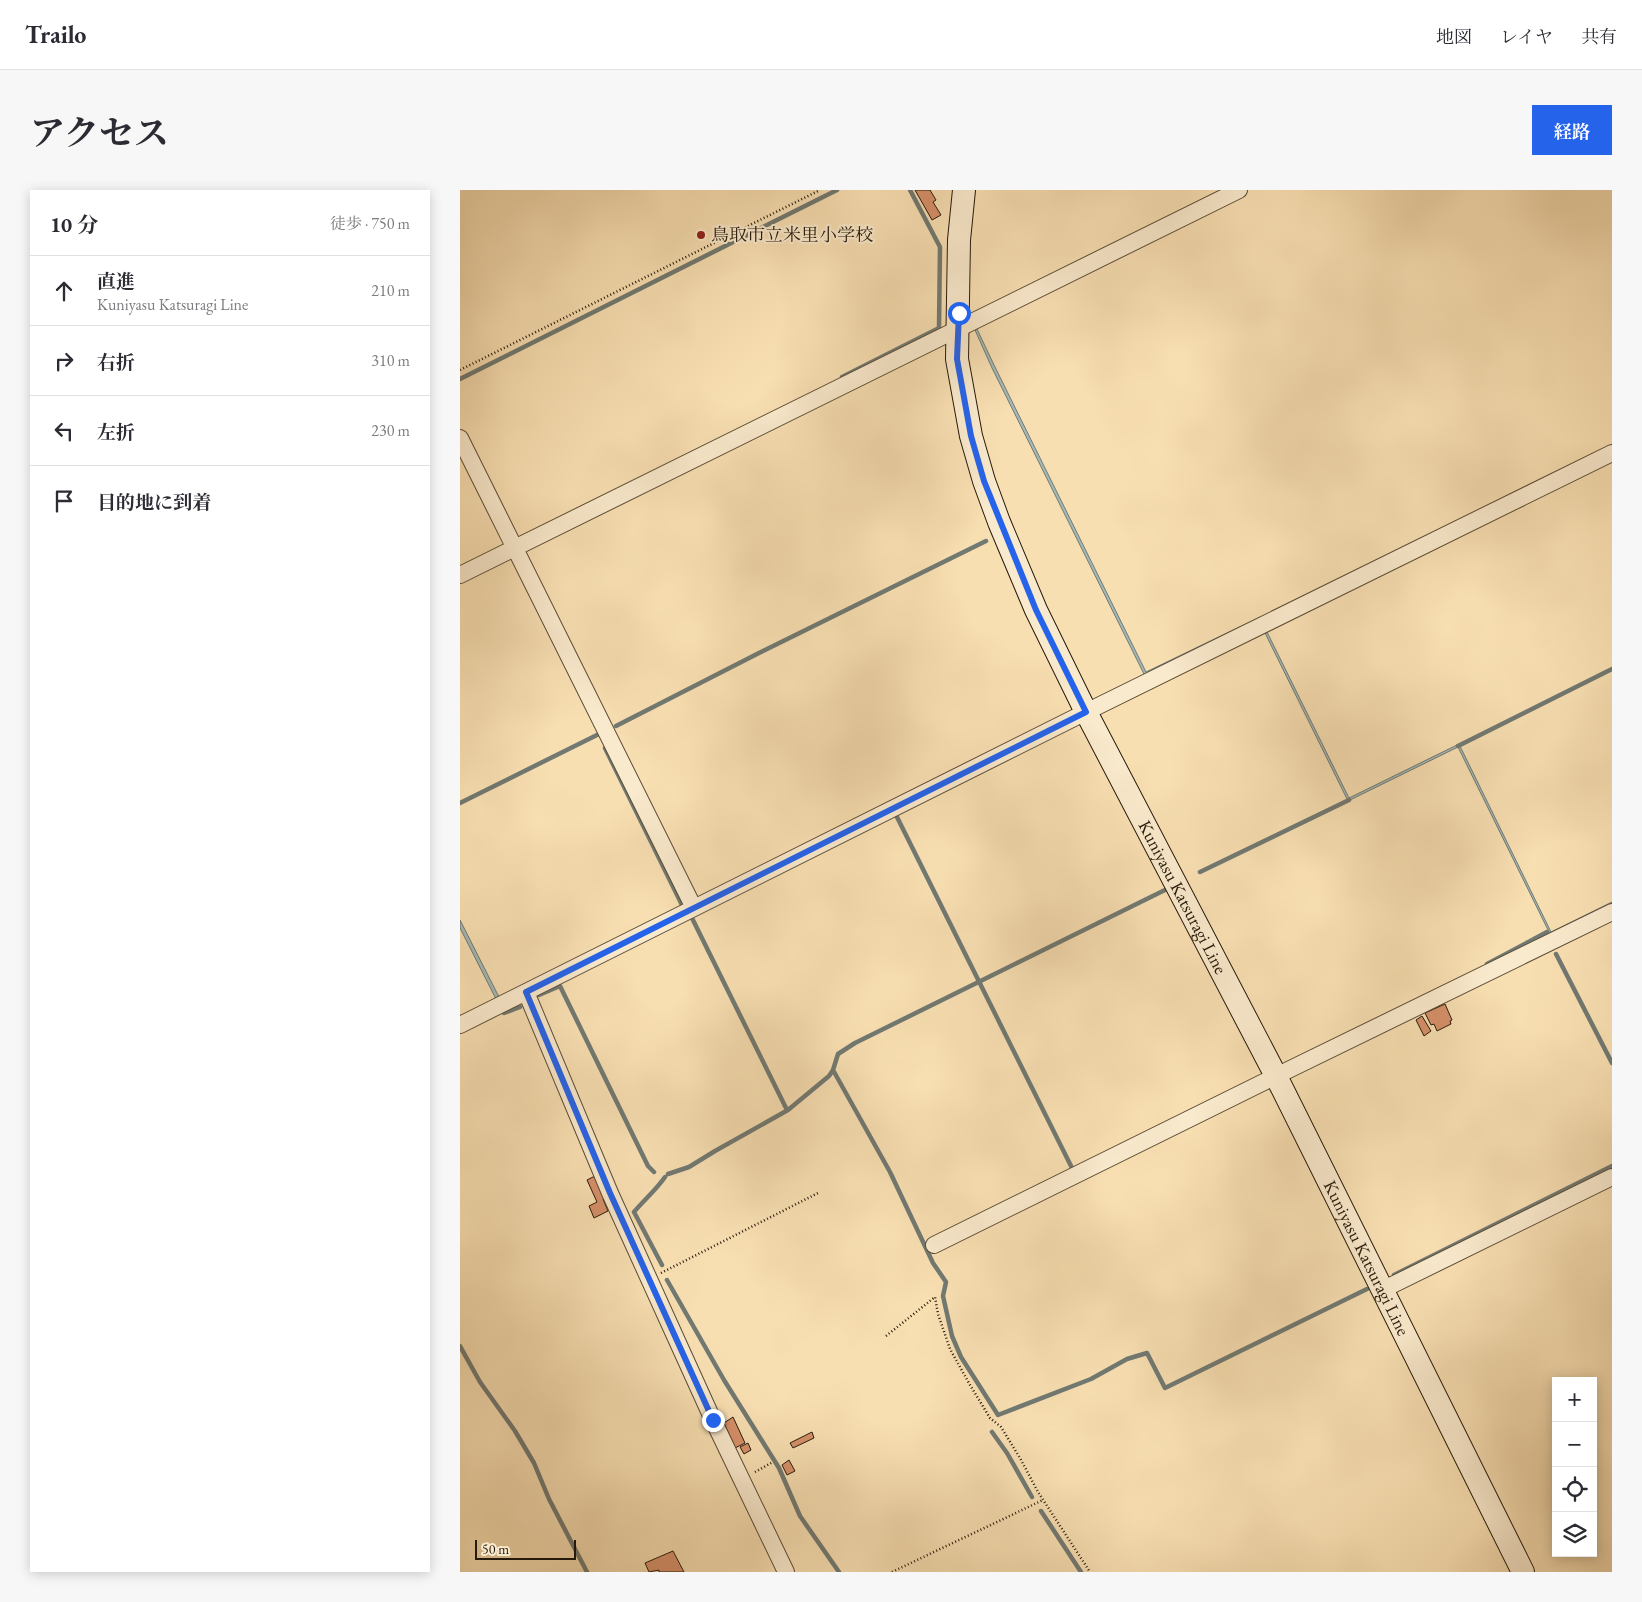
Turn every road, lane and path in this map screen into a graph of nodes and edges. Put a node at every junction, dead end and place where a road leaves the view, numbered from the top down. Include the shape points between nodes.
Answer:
1 (820, 190) edge
2 (964, 190) edge
3 (1239, 190) edge
4 (958, 328) junction
5 (460, 370) edge
6 (460, 438) edge
7 (1612, 453) edge
8 (515, 548) junction
9 (460, 575) edge
10 (1086, 712) junction
11 (694, 908) junction
12 (1612, 912) edge
13 (526, 992) junction
14 (460, 1025) edge
15 (1276, 1076) junction
16 (1612, 1177) edge
17 (818, 1193) dead end
18 (934, 1245) dead end
19 (649, 1280) junction
20 (1382, 1290) junction
21 (886, 1336) dead end
22 (773, 1462) dead end
23 (741, 1480) junction
24 (1044, 1500) junction
25 (786, 1572) edge
26 (892, 1572) edge
27 (1090, 1572) edge
28 (1523, 1572) edge

1 - 5 path
2 - 4 main road, Kuniyasu Katsuragi Line via 959,240
3 - 4 street
4 - 8 street
4 - 10 main road, Kuniyasu Katsuragi Line via 957,359 971,436 984,481 1036,610
6 - 8 street
7 - 10 street
8 - 9 street
8 - 11 street
10 - 11 street
10 - 15 main road, Kuniyasu Katsuragi Line
11 - 13 street
12 - 15 street
13 - 14 street
13 - 19 street
15 - 18 street
15 - 20 main road, Kuniyasu Katsuragi Line
16 - 20 street
17 - 19 path
19 - 23 street
20 - 28 main road, Kuniyasu Katsuragi Line
21 - 24 path via 935,1297 950,1349 990,1418 1001,1427
22 - 23 path
23 - 25 street
24 - 26 path
24 - 27 path

